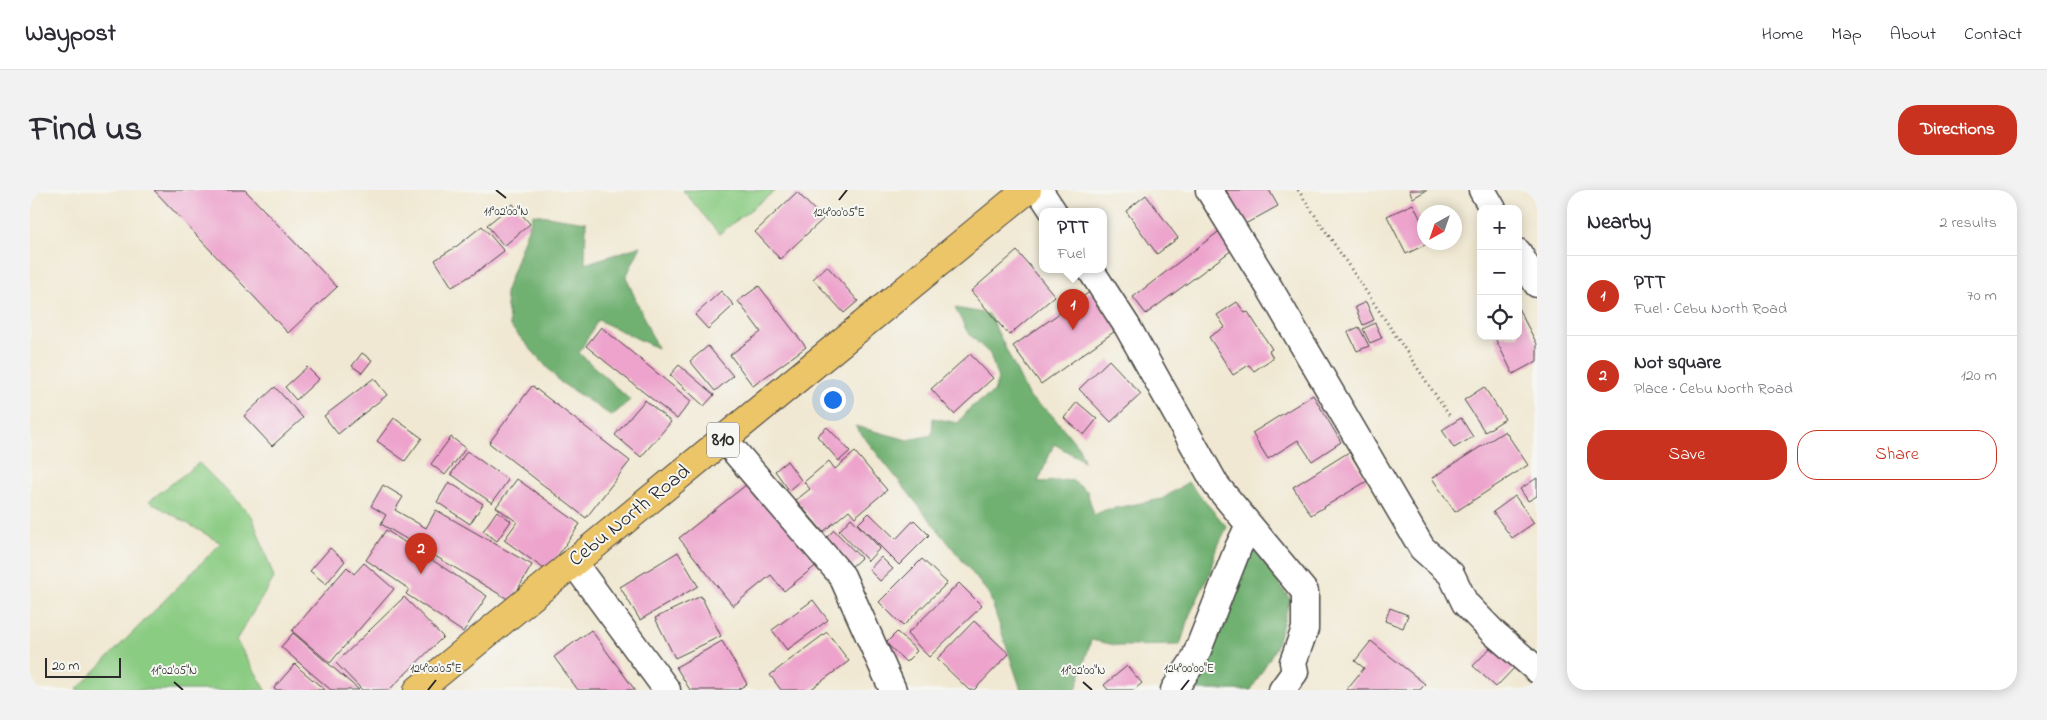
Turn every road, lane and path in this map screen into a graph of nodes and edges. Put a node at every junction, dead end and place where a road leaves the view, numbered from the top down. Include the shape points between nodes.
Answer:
1 (1027, 190) edge
2 (1040, 190) edge
3 (1209, 190) edge
4 (1298, 190) edge
5 (1482, 190) edge
6 (1491, 205) edge
7 (1051, 208) edge
8 (1522, 259) edge
9 (1093, 273) edge
10 (1537, 284) edge
11 (1451, 418) dead end
12 (724, 439) junction
13 (1249, 526) junction
14 (573, 562) junction
15 (1537, 670) edge
16 (421, 689) edge
17 (667, 690) edge
18 (893, 690) edge
19 (1174, 690) edge
20 (1282, 690) edge

1 - 12 highway, Cebu North Road / 810
2 - 7 street
3 - 15 street via 1422,548 1451,574 1465,603
4 - 11 path
5 - 6 street
8 - 10 street
9 - 13 street via 1127,326 1216,485
12 - 14 highway, Cebu North Road / 810
12 - 18 street via 842,576
13 - 19 street via 1194,660
13 - 20 street via 1304,592 1305,629 1293,662 1295,672
14 - 16 highway, Cebu North Road / 810
14 - 17 street

